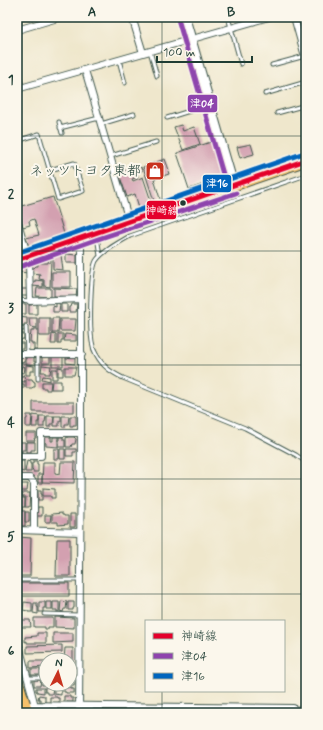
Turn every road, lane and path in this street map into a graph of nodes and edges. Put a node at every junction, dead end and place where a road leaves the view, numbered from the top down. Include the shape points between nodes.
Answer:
1 (61, 17) edge
2 (132, 17) edge
3 (185, 17) edge
4 (228, 17) edge
5 (269, 17) edge
6 (294, 17) edge
7 (251, 19) edge
8 (231, 28) junction
9 (17, 30) edge
10 (191, 39) junction
11 (150, 51) junction
12 (143, 53) junction
13 (306, 57) edge
14 (119, 60) junction
15 (241, 64) dead end
16 (272, 65) dead end
17 (85, 70) junction
18 (17, 75) edge
19 (157, 76) dead end
20 (306, 82) edge
21 (125, 83) dead end
22 (19, 89) edge
23 (265, 94) dead end
24 (306, 104) edge
25 (210, 105) junction
26 (277, 113) dead end
27 (134, 114) dead end
28 (167, 118) dead end
29 (100, 121) junction
30 (58, 122) dead end
31 (60, 128) junction
32 (62, 133) dead end
33 (17, 141) edge
34 (156, 142) dead end
35 (110, 156) junction
36 (306, 160) edge
37 (50, 170) junction
38 (306, 175) edge
39 (234, 186) junction
40 (17, 219) edge
41 (129, 221) junction
42 (96, 232) junction
43 (81, 238) junction
44 (28, 256) junction
45 (100, 256) junction
46 (17, 260) edge
47 (81, 299) junction
48 (18, 300) dead end
49 (30, 300) junction
50 (26, 327) dead end
51 (17, 354) edge
52 (27, 354) junction
53 (38, 354) junction
54 (82, 354) junction
55 (38, 379) dead end
56 (81, 433) junction
57 (17, 456) edge
58 (306, 462) edge
59 (17, 478) edge
60 (17, 530) edge
61 (34, 530) junction
62 (80, 532) junction
63 (17, 580) edge
64 (80, 580) junction
65 (44, 614) dead end
66 (80, 615) junction
67 (17, 638) edge
68 (79, 677) joint
69 (38, 678) edge
70 (22, 679) edge
71 (78, 706) junction
72 (26, 707) edge
73 (306, 708) edge
74 (186, 710) edge
75 (293, 710) edge
76 (78, 713) edge

1 - 9 street
2 - 12 street
3 - 10 street
4 - 8 lane
5 - 7 street
6 - 13 street
7 - 8 street
8 - 10 street
8 - 15 lane
10 - 11 street
10 - 25 street
11 - 12 street
11 - 19 lane
12 - 14 street
13 - 16 lane
14 - 17 street
14 - 21 lane
17 - 22 street
17 - 29 street
18 - 22 street
20 - 23 lane
24 - 26 lane
25 - 28 lane
25 - 39 street
27 - 29 lane
29 - 31 lane
29 - 35 street
30 - 31 lane
31 - 32 lane
33 - 37 lane via 39,134
34 - 35 lane
35 - 41 street
36 - 39 highway
37 - 37 lane via 58,199 83,191 74,163
38 - 45 lane via 130,236
39 - 41 highway
40 - 44 street
41 - 42 highway
42 - 43 highway
42 - 45 lane
43 - 44 highway
43 - 47 street
44 - 46 highway
44 - 49 street
45 - 58 lane via 93,273 91,338 97,356 109,370 245,428
47 - 49 street
47 - 54 street
48 - 49 lane
50 - 52 lane
51 - 52 street
52 - 53 street
53 - 54 street
53 - 55 lane
54 - 56 street
56 - 57 street via 41,433 42,456
56 - 62 street
59 - 61 street via 30,478 34,483
60 - 61 street
61 - 62 street
62 - 64 street
63 - 64 lane
64 - 66 street
65 - 66 lane
66 - 68 street
67 - 70 street
68 - 71 street
69 - 70 lane
70 - 72 main road
71 - 72 street
71 - 74 street
71 - 76 street
73 - 75 lane
74 - 75 street

